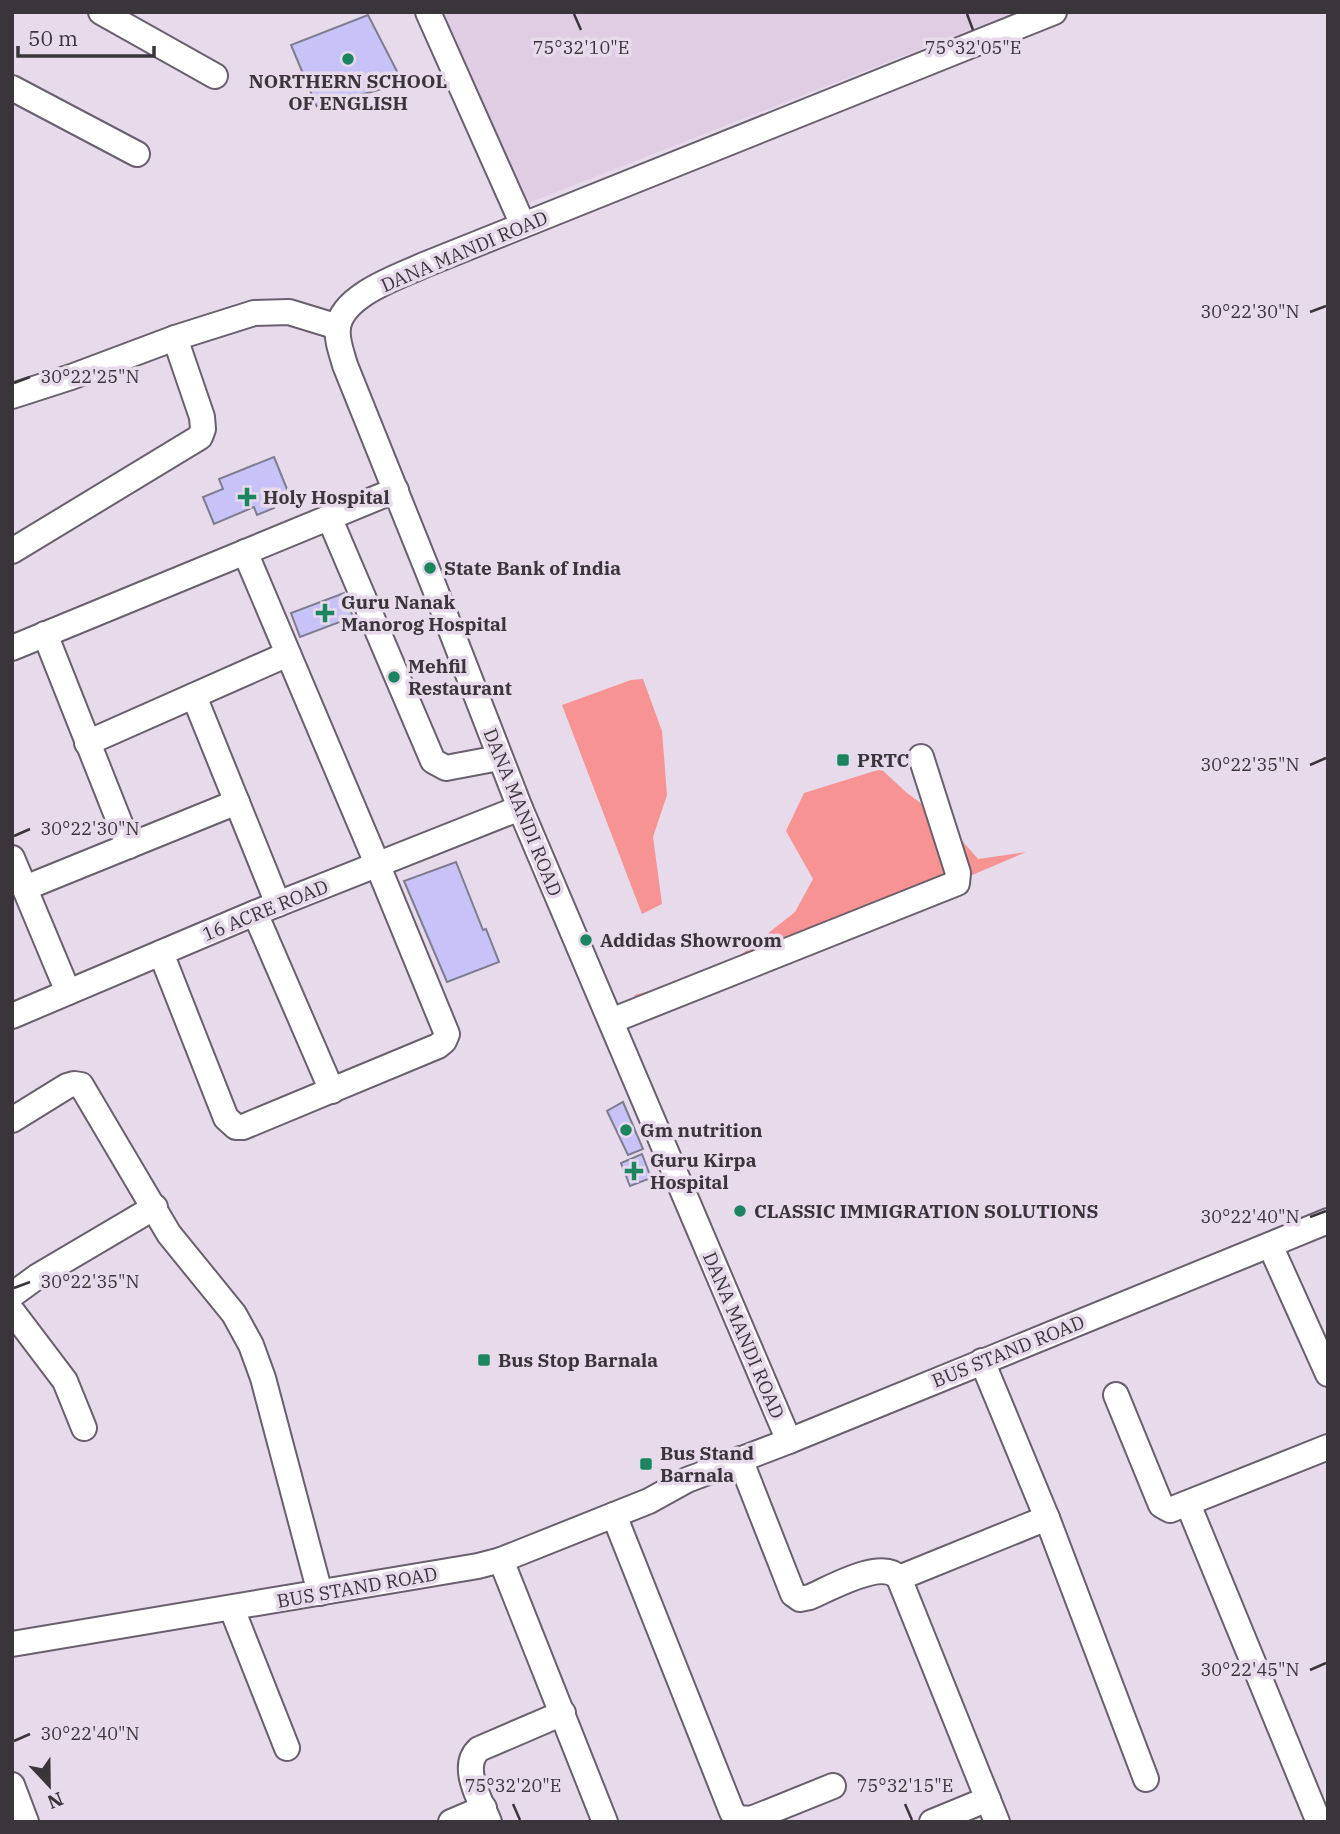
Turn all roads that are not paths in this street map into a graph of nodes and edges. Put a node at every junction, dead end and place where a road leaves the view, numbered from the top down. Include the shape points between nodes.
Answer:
1 (101, 12) edge
2 (428, 12) edge
3 (1054, 12) edge
4 (215, 76) dead end
5 (12, 88) edge
6 (137, 154) dead end
7 (523, 225) junction
8 (338, 327) junction
9 (175, 338) junction
10 (12, 396) edge
11 (396, 490) junction
12 (329, 517) junction
13 (12, 551) edge
14 (245, 552) junction
15 (45, 634) junction
16 (12, 648) edge
17 (288, 654) junction
18 (194, 696) junction
19 (87, 743) junction
20 (921, 757) dead end
21 (499, 758) junction
22 (237, 802) junction
23 (520, 808) junction
24 (129, 846) junction
25 (12, 858) edge
26 (378, 866) junction
27 (25, 888) junction
28 (266, 909) junction
29 (161, 953) junction
30 (68, 992) junction
31 (12, 1016) edge
32 (611, 1021) junction
33 (332, 1091) junction
34 (12, 1120) edge
35 (155, 1207) junction
36 (1328, 1221) edge
37 (1270, 1244) junction
38 (12, 1295) edge
39 (12, 1311) edge
40 (982, 1362) junction
41 (1328, 1374) edge
42 (1116, 1395) dead end
43 (84, 1428) dead end
44 (789, 1441) junction
45 (1328, 1447) edge
46 (740, 1459) junction
47 (687, 1480) junction
48 (1188, 1504) junction
49 (614, 1515) junction
50 (1047, 1518) junction
51 (501, 1560) junction
52 (899, 1578) junction
53 (319, 1587) junction
54 (232, 1609) junction
55 (12, 1628) edge
56 (12, 1644) edge
57 (563, 1713) junction
58 (287, 1748) dead end
59 (1146, 1779) dead end
60 (833, 1786) dead end
61 (13, 1791) edge
62 (992, 1810) edge
63 (487, 1815) edge
64 (1320, 1820) edge
65 (26, 1822) edge
66 (451, 1822) edge
67 (605, 1822) edge
68 (932, 1822) edge

1 - 4 street
2 - 7 street
3 - 7 street, DANA MANDI ROAD
5 - 6 street
7 - 8 street, DANA MANDI ROAD via 380,285 347,310
8 - 9 street via 272,312 232,319
8 - 11 street, DANA MANDI ROAD via 345,365
9 - 10 street
9 - 13 street via 202,417 200,437
11 - 12 street
11 - 21 street, DANA MANDI ROAD
12 - 14 street
12 - 21 street via 433,761 446,768
14 - 15 street
14 - 17 street
15 - 16 street
15 - 19 street
17 - 18 street
17 - 26 street
18 - 19 street
18 - 22 street
19 - 24 street
20 - 32 street via 958,873 957,883
21 - 23 street, DANA MANDI ROAD
22 - 24 street
22 - 28 street
23 - 26 street, 16 ACRE ROAD
23 - 32 street, DANA MANDI ROAD
24 - 27 street
25 - 27 street
26 - 28 street, 16 ACRE ROAD
26 - 33 street via 447,1034 438,1046
27 - 30 street
28 - 29 street, 16 ACRE ROAD
28 - 33 street
29 - 30 street, 16 ACRE ROAD
29 - 33 street via 230,1124 243,1127
30 - 31 street, 16 ACRE ROAD
32 - 44 street, DANA MANDI ROAD
34 - 35 street via 67,1086 80,1085
35 - 38 street
35 - 53 street via 176,1242 234,1314 251,1345
36 - 37 street, BUS STAND ROAD
37 - 40 street, BUS STAND ROAD
37 - 41 street
39 - 43 street via 65,1381
40 - 44 street, BUS STAND ROAD
40 - 50 street
42 - 48 street via 1161,1505 1170,1510
44 - 46 street, BUS STAND ROAD
45 - 48 street
46 - 47 street, BUS STAND ROAD
46 - 52 street via 793,1594 800,1599 810,1597 872,1571 884,1570
47 - 49 street, BUS STAND ROAD
47 - 53 street, BUS STAND ROAD via 640,1489 505,1542
48 - 64 street
49 - 51 street, BUS STAND ROAD
49 - 60 street via 732,1812 738,1818 751,1818
50 - 52 street
50 - 59 street
51 - 53 street, BUS STAND ROAD
51 - 57 street
52 - 62 street
53 - 54 street, BUS STAND ROAD
53 - 55 street, BUS STAND ROAD
54 - 56 street, BUS STAND ROAD
54 - 58 street
57 - 63 street via 472,1755 470,1773
57 - 67 street
61 - 65 street
62 - 68 street
63 - 66 street

